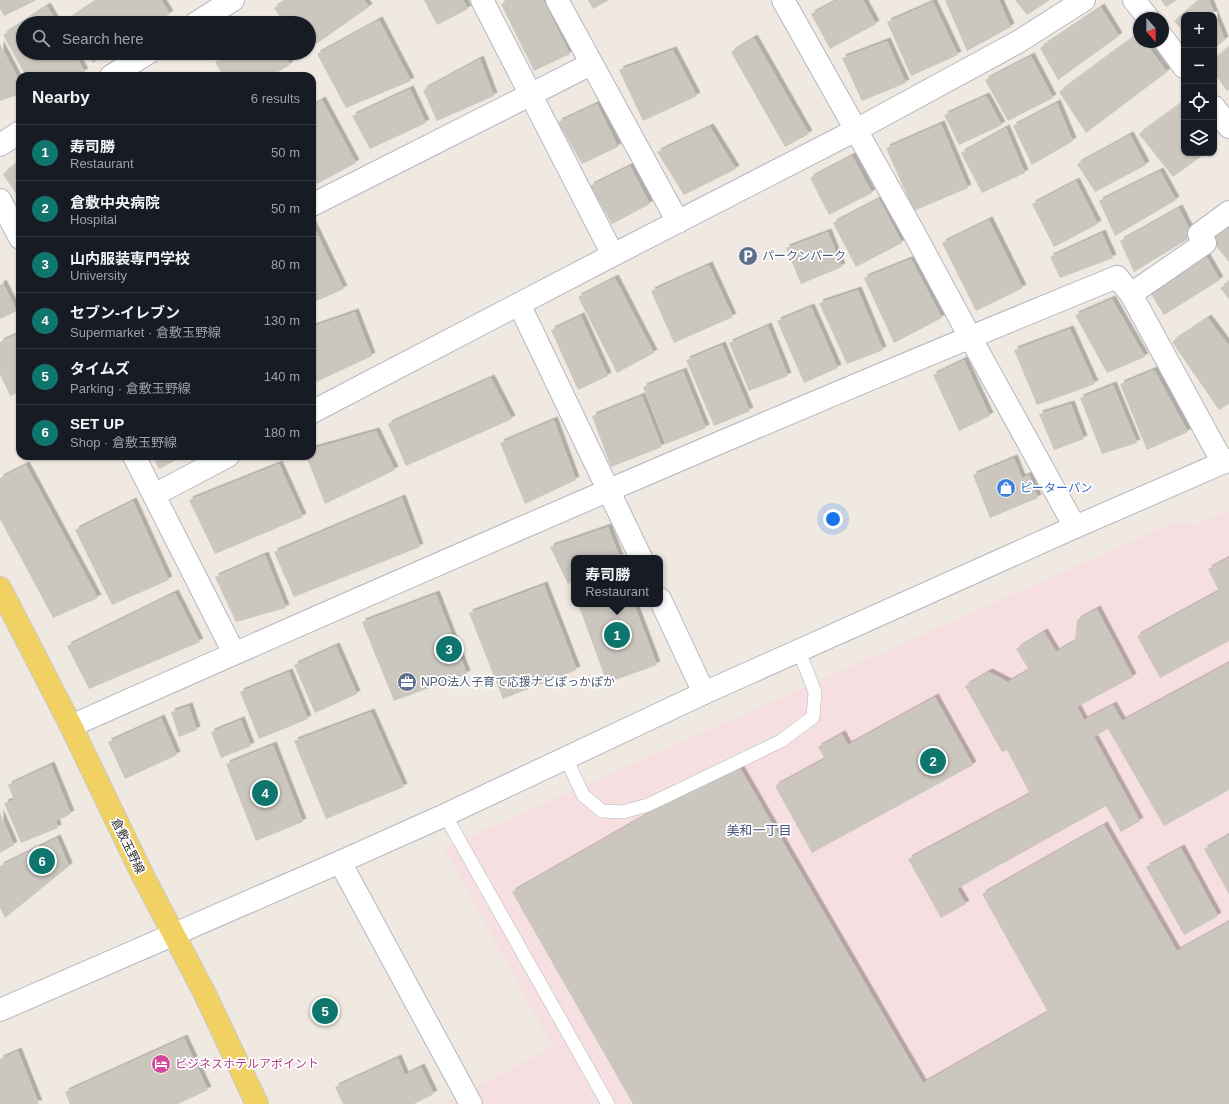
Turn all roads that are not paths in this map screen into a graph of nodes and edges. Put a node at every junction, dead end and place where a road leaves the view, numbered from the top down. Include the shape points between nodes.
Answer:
1 (233, 0) edge
2 (482, 0) edge
3 (557, 0) edge
4 (783, 0) edge
5 (1084, 0) edge
6 (1134, 0) edge
7 (1143, 12) edge
8 (207, 16) edge
9 (1169, 46) edge
10 (137, 60) edge
11 (1181, 62) edge
12 (591, 64) junction
13 (117, 72) edge
14 (531, 95) junction
15 (1217, 111) edge
16 (1229, 127) edge
17 (856, 130) junction
18 (0, 132) edge
19 (16, 135) edge
20 (0, 142) edge
21 (0, 145) edge
22 (0, 200) edge
23 (316, 204) edge
24 (1229, 212) edge
25 (678, 222) junction
26 (16, 230) edge
27 (613, 255) junction
28 (1131, 294) junction
29 (519, 304) junction
30 (970, 337) junction
31 (316, 410) edge
32 (136, 460) edge
33 (220, 460) edge
34 (1226, 461) edge
35 (609, 490) junction
36 (154, 495) junction
37 (1075, 527) junction
38 (640, 555) edge
39 (0, 588) edge
40 (663, 605) edge
41 (799, 651) junction
42 (234, 653) junction
43 (704, 693) junction
44 (70, 726) junction
45 (566, 758) junction
46 (445, 815) junction
47 (340, 862) junction
48 (174, 936) junction
49 (0, 1010) edge
50 (257, 1104) edge
51 (471, 1104) edge
52 (608, 1104) edge

1 - 8 street
2 - 14 street
3 - 12 street
4 - 17 street
5 - 17 street via 1018,42
6 - 7 street
9 - 11 street
10 - 13 street
12 - 14 street
12 - 25 street
14 - 23 street
14 - 27 street
15 - 16 street
17 - 25 street
17 - 30 street
18 - 20 street via 4,139
19 - 21 street
22 - 26 street
24 - 28 street via 1199,234 1205,243
25 - 27 street
27 - 29 street
28 - 30 street via 1117,277
28 - 34 street
29 - 31 street
29 - 35 street
30 - 35 street
30 - 37 street
32 - 36 street
33 - 36 street
34 - 37 street
35 - 38 street
35 - 42 street
36 - 42 street
37 - 41 street
39 - 44 main road, 倉敷玉野線
40 - 43 street
41 - 43 street
41 - 45 lane via 815,692 813,716 781,741 648,804 623,812 602,811 582,795
42 - 44 street
43 - 45 street
44 - 48 main road, 倉敷玉野線
45 - 46 street
46 - 47 street
46 - 52 lane
47 - 48 street
47 - 51 street
48 - 49 street
48 - 50 main road, 倉敷玉野線 via 204,992

